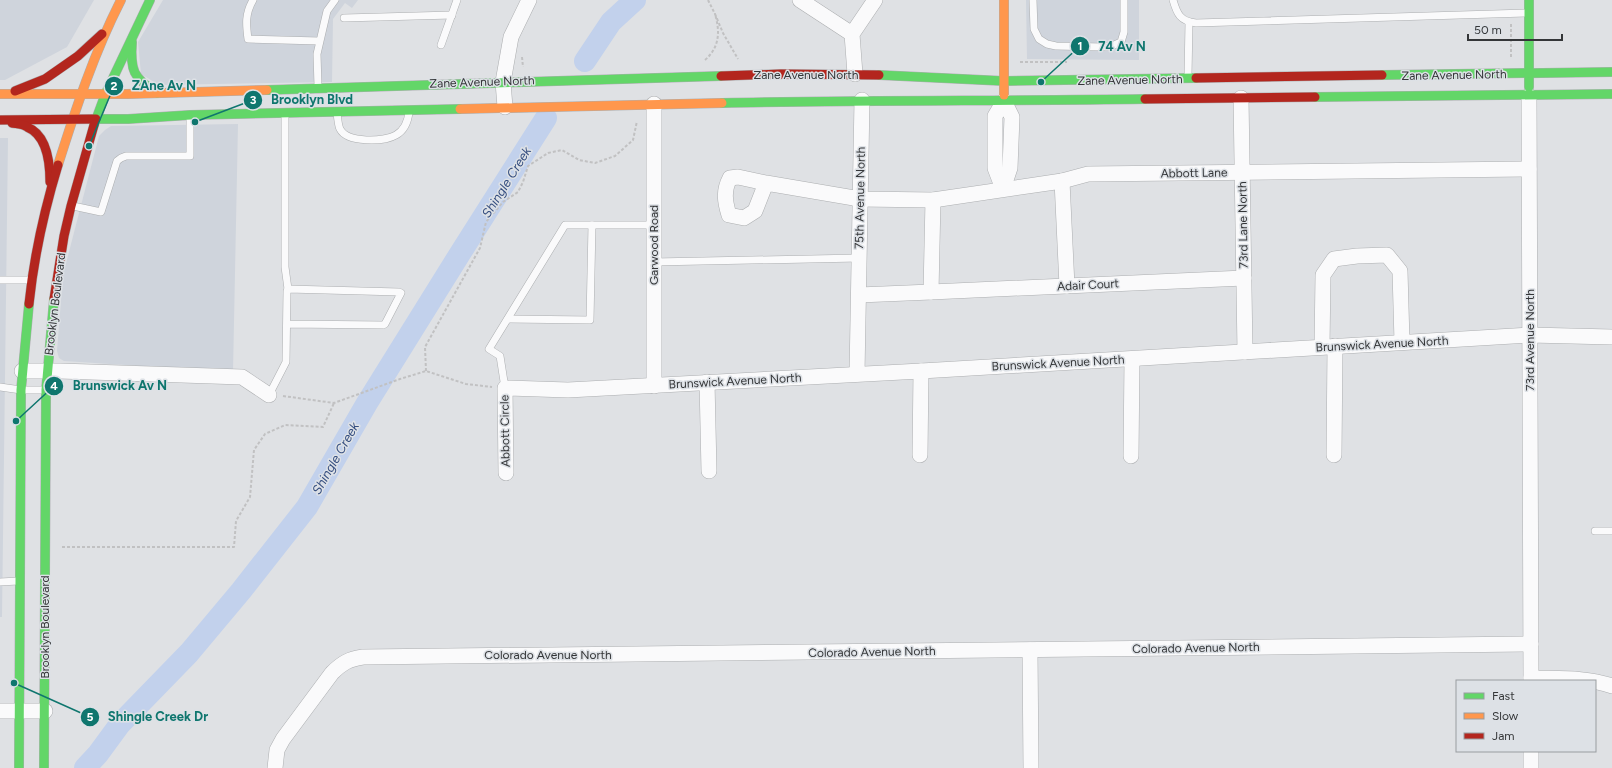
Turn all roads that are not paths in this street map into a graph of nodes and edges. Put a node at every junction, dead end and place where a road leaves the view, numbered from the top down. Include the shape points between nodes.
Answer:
1 (121, 0) edge
2 (150, 0) edge
3 (252, 0) edge
4 (335, 0) edge
5 (458, 0) edge
6 (529, 0) edge
7 (800, 0) edge
8 (875, 0) edge
9 (1004, 0) edge
10 (1033, 0) edge
11 (1124, 0) edge
12 (1173, 0) edge
13 (1529, 0) edge
14 (1529, 13) junction
15 (452, 15) junction
16 (344, 18) dead end
17 (1189, 22) junction
18 (105, 31) junction
19 (852, 34) junction
20 (133, 35) junction
21 (319, 41) junction
22 (441, 45) dead end
23 (1612, 72) edge
24 (855, 74) junction
25 (1529, 74) junction
26 (1188, 79) junction
27 (503, 82) junction
28 (1004, 82) junction
29 (318, 88) junction
30 (157, 93) junction
31 (3, 94) edge
32 (1612, 94) edge
33 (80, 95) junction
34 (105, 95) junction
35 (1529, 96) junction
36 (1241, 98) junction
37 (862, 100) junction
38 (1004, 101) junction
39 (654, 104) junction
40 (504, 107) junction
41 (410, 110) junction
42 (337, 111) junction
43 (286, 113) junction
44 (190, 115) junction
45 (72, 119) junction
46 (96, 119) junction
47 (2, 120) edge
48 (1529, 169) junction
49 (1242, 172) junction
50 (1062, 181) junction
51 (766, 183) dead end
52 (1003, 189) junction
53 (51, 190) junction
54 (860, 199) junction
55 (933, 200) junction
56 (71, 206) junction
57 (654, 224) junction
58 (592, 225) junction
59 (859, 258) junction
60 (654, 262) junction
61 (1244, 278) junction
62 (0, 280) edge
63 (31, 280) junction
64 (1067, 286) junction
65 (288, 289) junction
66 (931, 292) junction
67 (858, 295) junction
68 (508, 319) junction
69 (286, 324) junction
70 (1530, 335) junction
71 (1612, 336) edge
72 (1402, 342) junction
73 (1328, 347) junction
74 (1245, 352) junction
75 (1132, 359) junction
76 (22, 371) junction
77 (46, 371) junction
78 (920, 371) junction
79 (857, 374) junction
80 (707, 382) junction
81 (654, 386) junction
82 (0, 387) edge
83 (505, 388) junction
84 (21, 390) junction
85 (46, 390) junction
86 (270, 395) joint
87 (920, 455) dead end
88 (1334, 455) dead end
89 (1131, 456) dead end
90 (709, 471) dead end
91 (506, 473) dead end
92 (1595, 531) dead end
93 (1612, 531) edge
94 (19, 581) junction
95 (0, 582) edge
96 (1531, 644) junction
97 (1030, 650) junction
98 (1531, 679) edge
99 (1586, 680) edge
100 (1596, 681) edge
101 (1612, 686) edge
102 (20, 710) junction
103 (0, 711) edge
104 (45, 711) junction
105 (1531, 752) edge
106 (19, 768) edge
107 (44, 768) edge
108 (275, 768) edge
109 (1031, 768) edge
110 (1531, 768) edge

1 - 18 street, Brooklyn Boulevard
2 - 20 street, Brooklyn Boulevard
3 - 21 lane via 247,10 248,40
4 - 21 lane via 327,11
5 - 15 lane
6 - 27 street via 510,37
7 - 19 street
8 - 19 street
9 - 28 street
10 - 11 lane via 1034,29 1039,39 1056,46 1102,47 1121,42 1124,32
12 - 17 lane via 1177,13
13 - 14 street, 73rd Avenue North
14 - 17 lane
14 - 25 street, 73rd Avenue North
15 - 16 lane
15 - 22 lane
17 - 26 lane
18 - 31 street via 78,56 45,79
18 - 33 street, Brooklyn Boulevard
19 - 24 street
20 - 30 street via 130,59 134,76
20 - 34 street, Brooklyn Boulevard
21 - 29 lane
23 - 25 street, Zane Avenue North
24 - 27 street, Zane Avenue North
24 - 28 street, Zane Avenue North
25 - 26 street, Zane Avenue North
25 - 35 street, 73rd Avenue North
26 - 28 street, Zane Avenue North
27 - 29 street, Zane Avenue North
27 - 40 street
28 - 38 street
29 - 30 street, Zane Avenue North
30 - 34 street, Zane Avenue North
31 - 33 street, Zane Avenue North
32 - 35 street, Zane Avenue North
33 - 34 street, Zane Avenue North
33 - 45 street, Brooklyn Boulevard
34 - 46 street, Brooklyn Boulevard
35 - 36 street, Zane Avenue North
35 - 48 street, 73rd Avenue North
36 - 38 street, Zane Avenue North
36 - 49 street, 73rd Lane North
37 - 38 street, Zane Avenue North
37 - 39 street, Zane Avenue North
37 - 54 street, 75th Avenue North
38 - 52 street via 1012,117 1010,168
39 - 40 street, Zane Avenue North
39 - 57 street, Garwood Road
40 - 41 street, Zane Avenue North
41 - 42 street, Zane Avenue North
41 - 42 lane via 407,122 396,135 372,140 345,135 340,130
42 - 43 street, Zane Avenue North
43 - 44 street, Zane Avenue North
43 - 65 lane via 285,267
44 - 46 street, Zane Avenue North
44 - 56 lane via 190,156 120,158 101,212
45 - 46 street, Zane Avenue North
45 - 47 street, Zane Avenue North
45 - 53 street, Brooklyn Boulevard
46 - 56 street, Brooklyn Boulevard
47 - 53 street via 30,128 41,140 49,162
48 - 49 street, Abbott Lane
48 - 70 street, 73rd Avenue North
49 - 50 street, Abbott Lane via 1088,174
49 - 61 street, 73rd Lane North
50 - 52 street, Abbott Lane
50 - 64 street
51 - 54 street, Abbott Lane
52 - 55 street, Abbott Lane
53 - 63 street, Brooklyn Boulevard
54 - 55 street, Abbott Lane
54 - 59 street, 75th Avenue North
55 - 66 street
56 - 77 street, Brooklyn Boulevard via 59,261
57 - 58 lane
57 - 60 street, Garwood Road
58 - 68 lane via 565,225
58 - 68 lane via 590,320
59 - 60 lane
59 - 67 street, 75th Avenue North
60 - 81 street, Garwood Road
61 - 64 street, Adair Court
61 - 74 street, 73rd Lane North
62 - 63 lane
63 - 76 street, Brooklyn Boulevard
64 - 66 street, Adair Court
65 - 69 lane
65 - 69 lane via 399,292 400,296 383,325
66 - 67 street
67 - 79 street, 75th Avenue North
68 - 83 lane via 489,349 500,356
69 - 86 lane via 286,362
70 - 71 street, Brunswick Avenue North
70 - 72 street, Brunswick Avenue North
70 - 96 street, 73rd Avenue North
72 - 73 street, Brunswick Avenue North
72 - 73 street via 1400,271 1388,256 1357,256 1334,259 1323,275
73 - 74 street, Brunswick Avenue North
73 - 88 street
74 - 75 street, Brunswick Avenue North
75 - 78 street, Brunswick Avenue North
75 - 89 street
76 - 77 street
76 - 84 street, Brooklyn Boulevard
77 - 85 street, Brooklyn Boulevard
77 - 86 street via 242,378
78 - 79 street, Brunswick Avenue North
78 - 87 street
79 - 80 street, Brunswick Avenue North
80 - 81 street, Brunswick Avenue North
80 - 90 street
81 - 83 street, Brunswick Avenue North via 568,390
82 - 84 lane
83 - 91 street, Abbott Circle
84 - 85 lane
84 - 94 street, Brooklyn Boulevard
85 - 104 street, Brooklyn Boulevard
92 - 93 lane
94 - 95 lane
94 - 102 street, Brooklyn Boulevard
96 - 97 street, Colorado Avenue North
96 - 98 street, 73rd Avenue North
97 - 108 street, Colorado Avenue North via 363,656 340,664 332,673 283,739 277,750
97 - 109 street
98 - 99 street
100 - 101 street
102 - 103 street
102 - 104 street
102 - 106 street, Brooklyn Boulevard
104 - 107 street, Brooklyn Boulevard
105 - 110 street

